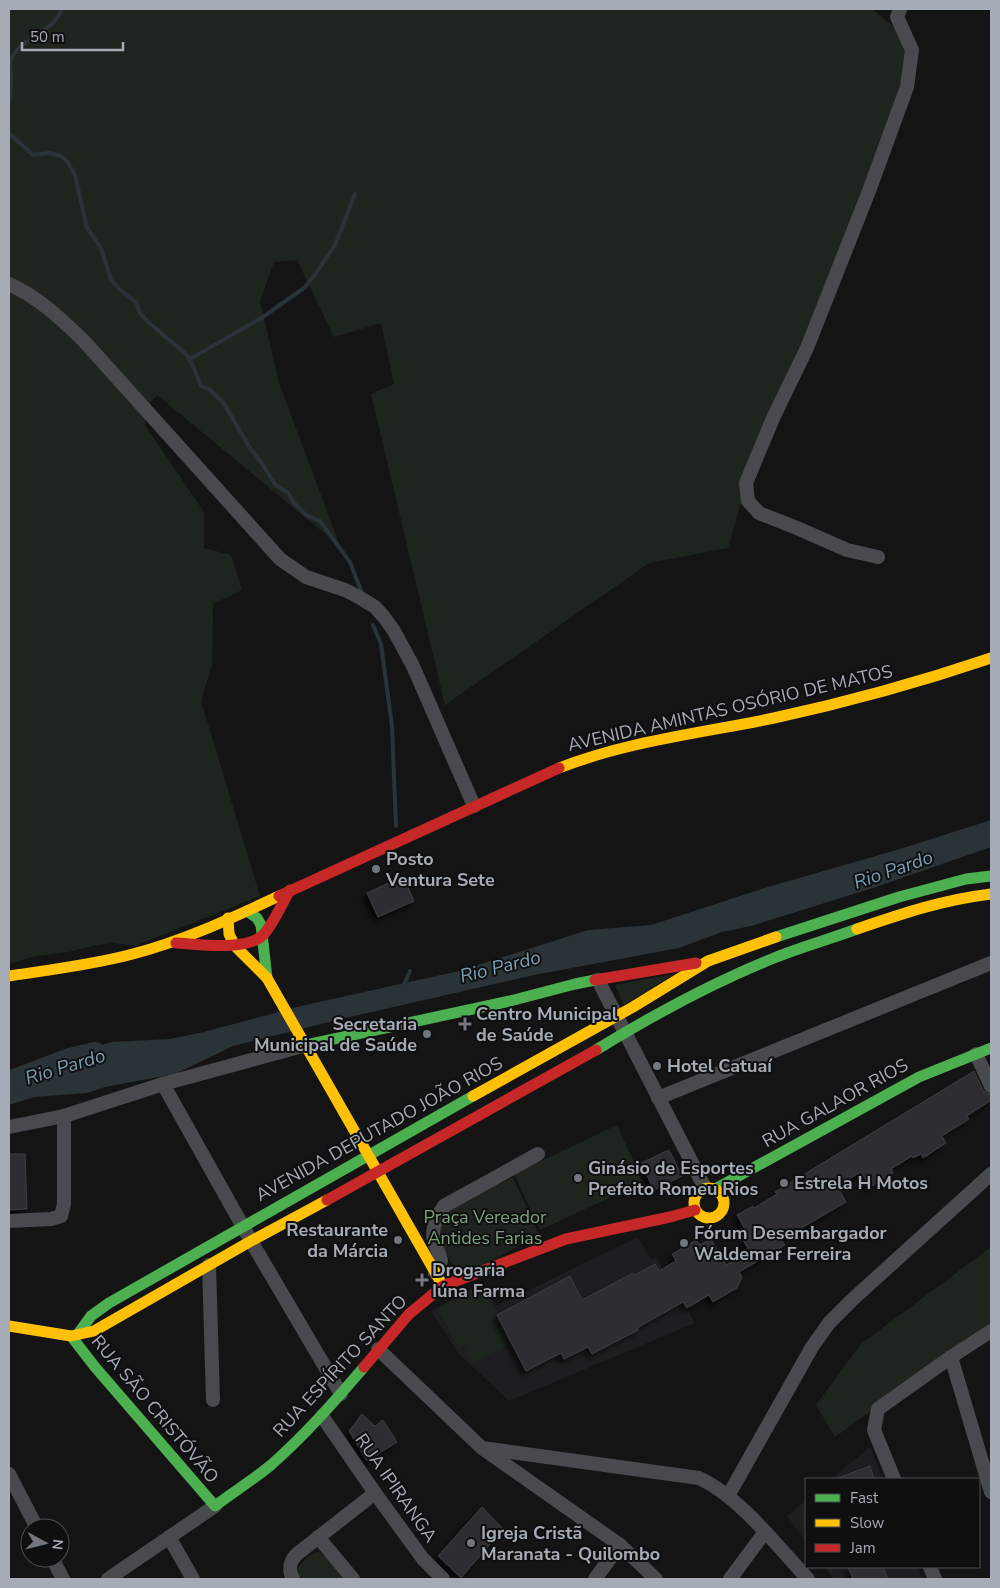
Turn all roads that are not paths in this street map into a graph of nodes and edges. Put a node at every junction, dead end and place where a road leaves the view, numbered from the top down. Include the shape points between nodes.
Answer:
1 (900, 9) edge
2 (9, 284) edge
3 (878, 557) dead end
4 (991, 658) edge
5 (474, 806) junction
6 (991, 876) edge
7 (290, 890) junction
8 (991, 894) edge
9 (247, 911) junction
10 (228, 918) junction
11 (263, 935) junction
12 (170, 942) junction
13 (235, 946) junction
14 (708, 961) junction
15 (991, 964) edge
16 (9, 976) edge
17 (269, 980) junction
18 (598, 980) junction
19 (616, 1016) junction
20 (625, 1032) junction
21 (306, 1045) junction
22 (991, 1048) edge
23 (976, 1054) junction
24 (948, 1066) junction
25 (163, 1084) junction
26 (991, 1086) edge
27 (924, 1088) dead end
28 (658, 1098) junction
29 (64, 1116) junction
30 (9, 1127) edge
31 (369, 1154) junction
32 (538, 1154) dead end
33 (378, 1172) junction
34 (991, 1174) edge
35 (710, 1188) junction
36 (736, 1193) dead end
37 (724, 1199) junction
38 (695, 1210) junction
39 (9, 1221) edge
40 (242, 1226) junction
41 (250, 1241) junction
42 (209, 1265) junction
43 (436, 1273) junction
44 (443, 1286) junction
45 (9, 1326) edge
46 (991, 1331) edge
47 (74, 1335) junction
48 (378, 1349) junction
49 (951, 1357) junction
50 (341, 1394) junction
51 (214, 1400) dead end
52 (322, 1416) junction
53 (482, 1448) junction
54 (9, 1474) edge
55 (894, 1478) edge
56 (991, 1492) edge
57 (375, 1493) junction
58 (728, 1496) junction
59 (215, 1506) junction
60 (32, 1518) edge
61 (764, 1532) junction
62 (169, 1537) junction
63 (318, 1537) junction
64 (620, 1545) junction
65 (108, 1579) edge
66 (194, 1579) edge
67 (293, 1579) edge
68 (353, 1579) edge
69 (443, 1579) edge
70 (595, 1579) edge
71 (656, 1579) edge
72 (730, 1579) edge
73 (808, 1579) edge

1 - 3 street via 897,17 912,50 908,87 807,348 746,483 748,501 758,513 847,550
2 - 5 street via 54,312 83,340 280,558 306,577 357,596 384,617 413,666
4 - 5 street, AVENIDA AMINTAS OSÓRIO DE MATOS via 806,711 587,757
5 - 7 street, AVENIDA AMINTAS OSÓRIO DE MATOS
6 - 14 street, AVENIDA DEPUTADO JOÃO RIOS via 966,879 899,897
7 - 9 street, AVENIDA AMINTAS OSÓRIO DE MATOS
7 - 11 street
8 - 20 street, AVENIDA DEPUTADO JOÃO RIOS via 938,903 774,958
9 - 10 street, AVENIDA AMINTAS OSÓRIO DE MATOS
9 - 11 street via 259,920
10 - 12 street, AVENIDA AMINTAS OSÓRIO DE MATOS
10 - 13 street via 229,934
11 - 13 street
11 - 17 street
12 - 13 street
12 - 16 street via 130,955
13 - 17 street
14 - 18 street
14 - 19 street, AVENIDA DEPUTADO JOÃO RIOS
15 - 28 street
17 - 21 street
18 - 19 street
18 - 21 street
19 - 20 street
19 - 31 street, AVENIDA DEPUTADO JOÃO RIOS
20 - 28 street
20 - 33 street, AVENIDA DEPUTADO JOÃO RIOS
21 - 25 street
21 - 31 street
22 - 23 street, RUA GALAOR RIOS
23 - 24 street, RUA GALAOR RIOS
23 - 26 street
24 - 27 street, RUA GALAOR RIOS
24 - 35 street, RUA GALAOR RIOS via 919,1077
25 - 29 street
25 - 40 street
28 - 35 street
29 - 30 street
29 - 39 street via 64,1204 61,1216
31 - 33 street
31 - 40 street, AVENIDA DEPUTADO JOÃO RIOS
32 - 43 street via 444,1206 434,1228 434,1242 441,1262
33 - 41 street, AVENIDA DEPUTADO JOÃO RIOS
33 - 43 street
34 - 58 street via 829,1323 812,1347
35 - 37 street via 719,1191
35 - 38 street via 696,1194
36 - 37 street
37 - 38 street via 720,1213 711,1218
38 - 44 street via 566,1239
40 - 41 street
40 - 47 street, AVENIDA DEPUTADO JOÃO RIOS via 98,1310
41 - 42 street, AVENIDA DEPUTADO JOÃO RIOS
41 - 50 street
42 - 47 street, AVENIDA DEPUTADO JOÃO RIOS via 99,1329
42 - 51 street
43 - 44 street
44 - 48 street, RUA ESPÍRITO SANTO via 409,1314
45 - 47 street, RUA SÃO CRISTÓVÃO
46 - 49 street
47 - 59 street, RUA SÃO CRISTÓVÃO via 96,1367
48 - 50 street, RUA ESPÍRITO SANTO
48 - 53 street
49 - 55 street via 878,1409 874,1430
49 - 56 street
50 - 52 street, RUA ESPÍRITO SANTO
52 - 57 street, RUA IPIRANGA
52 - 59 street, RUA ESPÍRITO SANTO via 268,1466
53 - 58 street via 699,1478
53 - 64 street
54 - 60 street
57 - 63 street
57 - 69 street, RUA IPIRANGA via 423,1559
58 - 61 street
59 - 62 street
61 - 72 street
61 - 73 street
62 - 65 street
62 - 66 street
63 - 67 street via 292,1560
63 - 68 street
64 - 70 street
64 - 71 street

